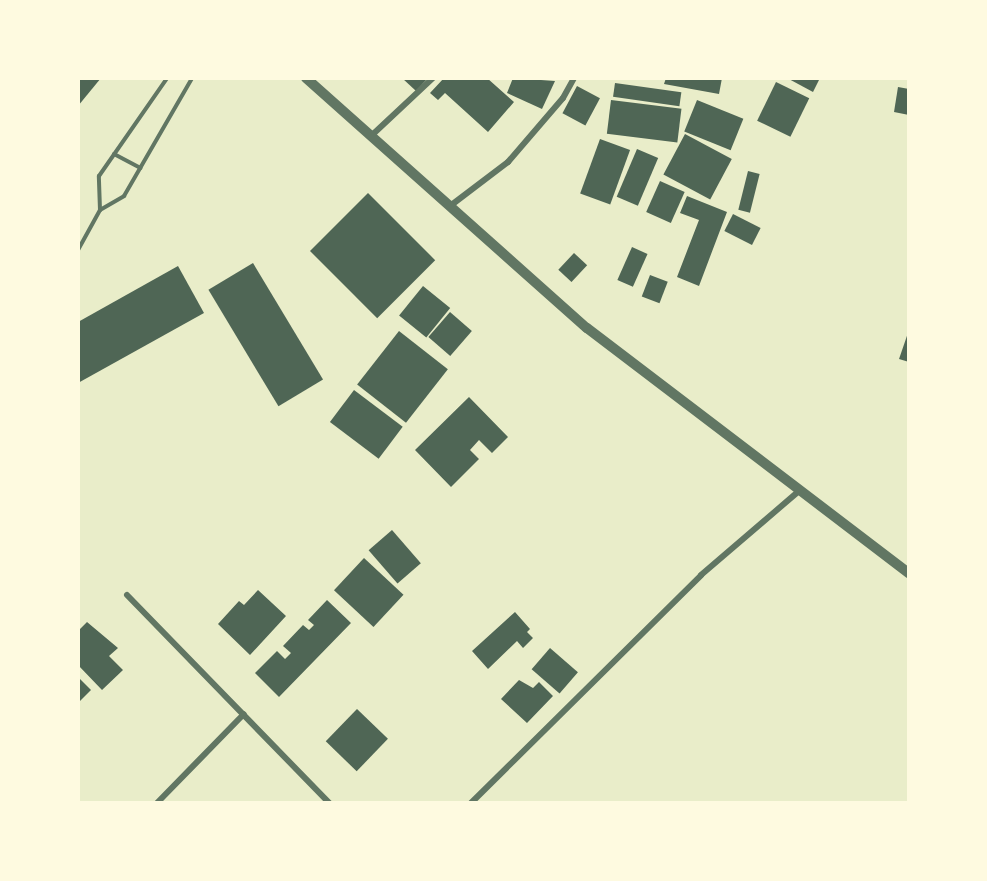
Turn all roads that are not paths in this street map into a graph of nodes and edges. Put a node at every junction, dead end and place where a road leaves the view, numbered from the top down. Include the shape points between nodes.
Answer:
1 (166, 78) edge
2 (192, 78) edge
3 (306, 78) edge
4 (433, 78) edge
5 (574, 78) edge
6 (372, 136) junction
7 (114, 154) junction
8 (140, 168) junction
9 (450, 206) junction
10 (100, 210) junction
11 (78, 250) edge
12 (800, 490) junction
13 (909, 573) edge
14 (127, 595) dead end
15 (244, 714) junction
16 (157, 803) edge
17 (329, 803) edge
18 (471, 803) edge

1 - 7 lane
2 - 8 lane
3 - 6 street
4 - 6 street
5 - 9 street via 563,98 508,162
6 - 9 street
7 - 8 lane
7 - 10 lane via 99,176
8 - 10 lane via 124,196
9 - 12 street via 587,328
10 - 11 lane
12 - 13 street
12 - 18 street via 700,575
14 - 15 street
15 - 16 street
15 - 17 street

